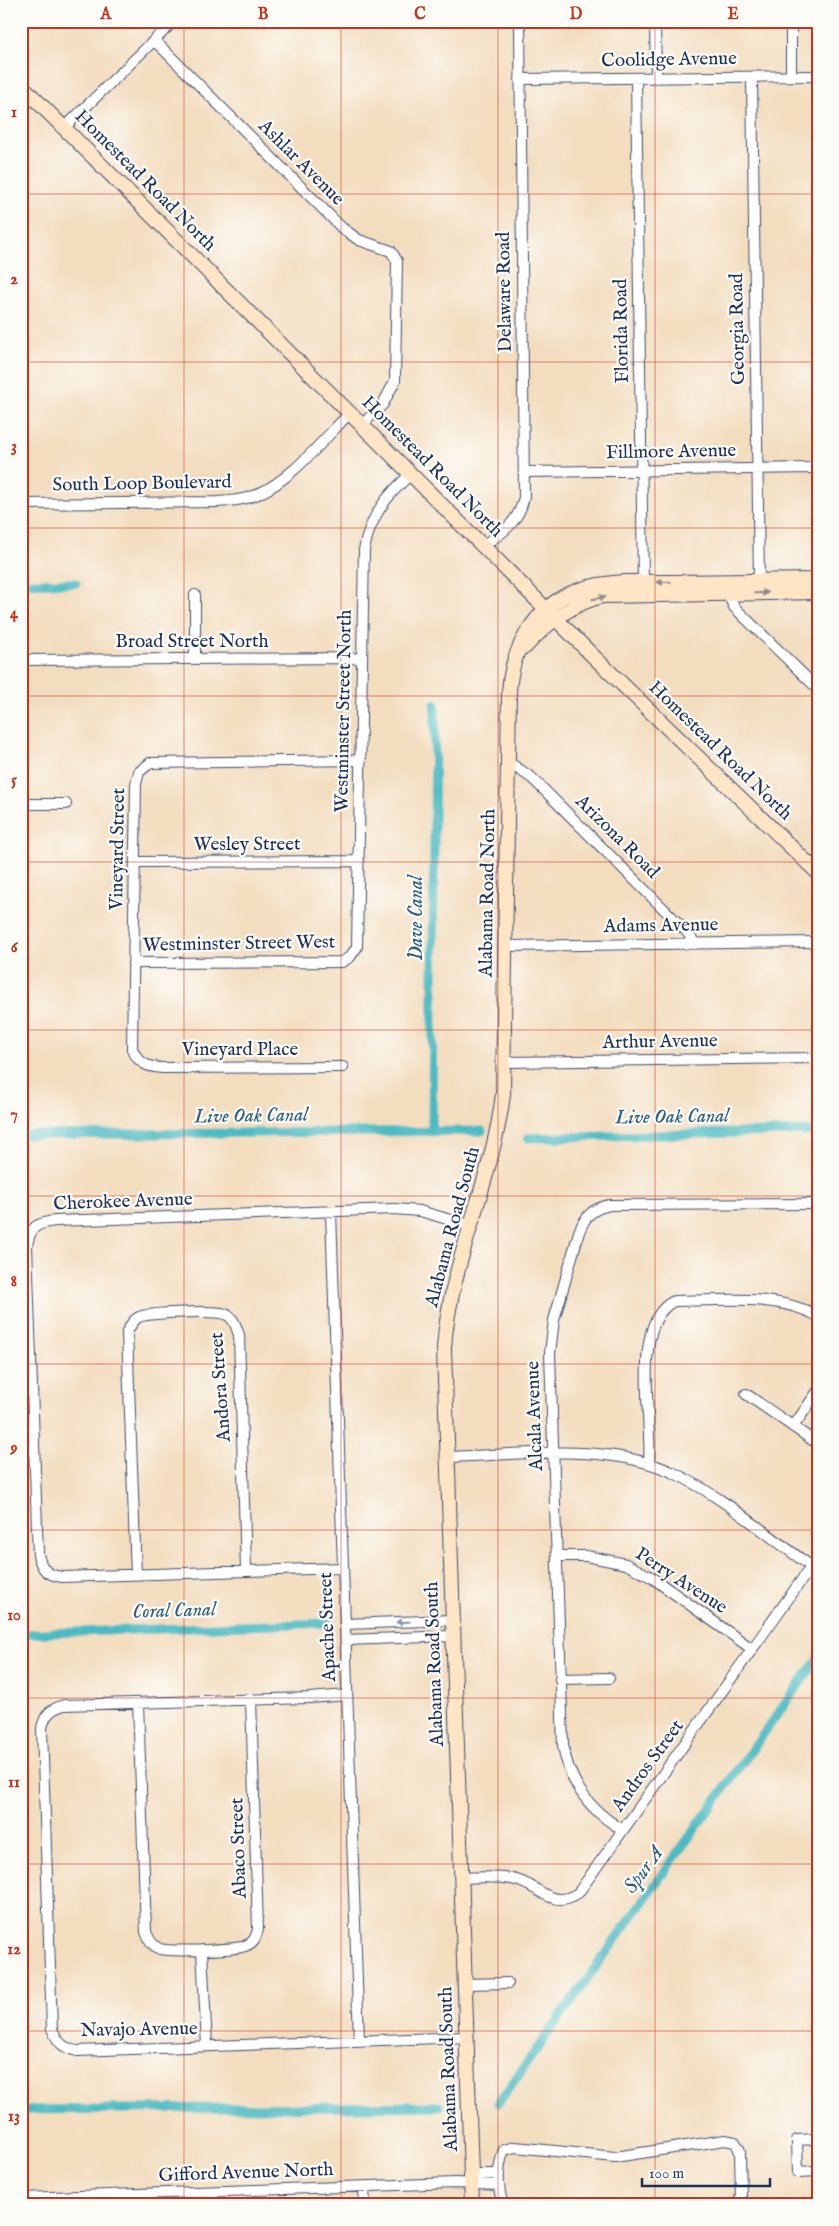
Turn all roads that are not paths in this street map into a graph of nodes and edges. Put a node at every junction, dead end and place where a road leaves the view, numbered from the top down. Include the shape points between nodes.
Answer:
1 (174, 21) edge
2 (520, 21) edge
3 (655, 21) edge
4 (791, 21) edge
5 (155, 41) junction
6 (791, 76) junction
7 (818, 76) edge
8 (752, 77) junction
9 (636, 78) junction
10 (656, 78) junction
11 (520, 80) junction
12 (21, 85) edge
13 (64, 128) junction
14 (351, 412) junction
15 (363, 424) junction
16 (757, 468) junction
17 (818, 468) edge
18 (641, 471) junction
19 (525, 472) junction
20 (412, 473) junction
21 (21, 504) edge
22 (483, 545) junction
23 (759, 580) junction
24 (818, 580) edge
25 (643, 582) junction
26 (818, 592) edge
27 (728, 594) junction
28 (194, 596) dead end
29 (551, 615) junction
30 (362, 658) junction
31 (195, 659) junction
32 (21, 660) edge
33 (818, 689) edge
34 (361, 760) junction
35 (508, 762) junction
36 (22, 804) edge
37 (66, 804) dead end
38 (135, 862) junction
39 (359, 862) junction
40 (818, 873) edge
41 (818, 942) edge
42 (695, 944) junction
43 (505, 946) junction
44 (345, 960) joint
45 (133, 963) junction
46 (818, 1058) edge
47 (138, 1060) joint
48 (504, 1062) junction
49 (343, 1067) dead end
50 (498, 1129) joint
51 (818, 1204) edge
52 (331, 1212) junction
53 (471, 1226) junction
54 (818, 1316) edge
55 (818, 1391) edge
56 (746, 1394) dead end
57 (793, 1427) junction
58 (818, 1444) edge
59 (553, 1454) junction
60 (447, 1457) junction
61 (649, 1463) junction
62 (556, 1556) junction
63 (818, 1557) edge
64 (343, 1568) junction
65 (814, 1569) edge
66 (246, 1570) junction
67 (136, 1575) junction
68 (452, 1620) junction
69 (345, 1624) junction
70 (453, 1636) junction
71 (346, 1640) junction
72 (752, 1649) junction
73 (609, 1678) dead end
74 (560, 1679) junction
75 (348, 1695) junction
76 (251, 1700) junction
77 (138, 1703) junction
78 (623, 1830) junction
79 (461, 1878) junction
80 (202, 1950) junction
81 (508, 1983) dead end
82 (465, 1984) junction
83 (467, 2037) junction
84 (359, 2040) junction
85 (207, 2046) junction
86 (818, 2139) edge
87 (818, 2171) edge
88 (472, 2179) junction
89 (499, 2179) junction
90 (364, 2187) junction
91 (21, 2198) edge
92 (56, 2201) edge
93 (365, 2205) edge
94 (472, 2205) edge
95 (502, 2205) edge
96 (733, 2205) edge

1 - 5 street
2 - 11 street, Delaware Road
3 - 10 street
4 - 6 street
5 - 13 street
5 - 15 street, Ashlar Avenue via 342,228 359,240 391,251 397,261 394,381 383,404
6 - 7 street, Coolidge Avenue
6 - 8 street, Coolidge Avenue
8 - 10 street, Coolidge Avenue
8 - 16 street, Georgia Road
9 - 10 street, Coolidge Avenue
9 - 11 street, Coolidge Avenue
9 - 18 street, Florida Road
11 - 19 street, Delaware Road
12 - 13 main road, Homestead Road North
13 - 14 main road, Homestead Road North
14 - 15 main road, Homestead Road North
14 - 21 street, South Loop Boulevard via 287,475 246,499
15 - 20 main road, Homestead Road North
16 - 17 street, Fillmore Avenue
16 - 18 street, Fillmore Avenue
16 - 23 street, Georgia Road
18 - 19 street, Fillmore Avenue
18 - 25 street, Florida Road
19 - 22 street, Delaware Road via 521,510 501,534
20 - 22 main road, Homestead Road North
20 - 30 street, Westminster Street North via 379,508 366,537
22 - 29 main road, Homestead Road North
23 - 24 main road
23 -> 25 main road
25 - 29 main road via 579,590 566,595
27 -> 26 main road
29 -> 27 main road via 603,596
27 - 33 street via 734,607
28 - 31 street
29 - 35 main road, Alabama Road North via 516,657 510,684
29 - 40 main road, Homestead Road North
30 - 31 street, Broad Street North
30 - 34 street, Westminster Street North
31 - 32 street, Broad Street North
34 - 38 street, Vineyard Street via 150,763 139,772 136,784
34 - 39 street, Westminster Street North
35 - 42 street, Arizona Road via 532,778 688,933
35 - 43 main road, Alabama Road North
36 - 37 street
38 - 39 street, Wesley Street
38 - 45 street, Vineyard Street
39 - 44 street, Westminster Street North via 357,947
41 - 42 street, Adams Avenue
42 - 43 street, Adams Avenue
43 - 48 main road, Alabama Road North
44 - 45 street, Westminster Street West
45 - 47 street, Vineyard Street via 132,1049
46 - 48 street, Arthur Avenue
47 - 49 street, Vineyard Place via 153,1068
48 - 50 main road, Alabama Road North
50 - 53 main road, Alabama Road South
51 - 59 street, Alcala Avenue via 610,1206 590,1213 579,1232 552,1334
52 - 53 street, Cherokee Avenue via 407,1210
52 - 64 street, Apache Street
52 - 67 street, Cherokee Avenue via 56,1221 36,1226 29,1234 37,1535 41,1567 50,1576
53 - 60 main road, Alabama Road South via 445,1330
54 - 61 street via 779,1302 674,1301 665,1306 654,1323 648,1347
55 - 57 street
56 - 57 street
57 - 58 street
59 - 60 street
59 - 61 street via 599,1453
59 - 62 street, Alcala Avenue
60 - 68 main road, Alabama Road South
61 - 65 street via 702,1488
62 - 72 street, Perry Avenue via 591,1556 626,1564 650,1577
62 - 74 street, Alcala Avenue
63 - 65 street, Andros Street
64 - 66 street, Cherokee Avenue
64 - 69 street, Apache Street
65 - 72 street, Andros Street
66 - 67 street, Cherokee Avenue
66 - 67 street, Andora Street via 239,1335 235,1322 226,1314 171,1313 141,1316 132,1321 127,1332
68 -> 69 street
68 - 70 main road, Alabama Road South
69 - 71 street, Apache Street
70 - 71 street
70 - 79 main road, Alabama Road South
71 - 75 street, Apache Street
72 - 78 street, Andros Street
73 - 74 street
74 - 78 street, Alcala Avenue via 563,1745 570,1773 586,1800
75 - 76 street, Navajo Avenue
75 - 84 street, Apache Street
76 - 77 street, Navajo Avenue
76 - 80 street, Abaco Street via 258,1929 255,1940 244,1946
77 - 80 street, Abaco Street via 146,1932 150,1942 159,1949
77 - 85 street, Navajo Avenue via 64,1705 51,1709 44,1718 52,2029 57,2041 67,2049 77,2051
78 - 79 street, Andros Street via 578,1894 568,1900 556,1900 513,1879
79 - 82 main road, Alabama Road South
80 - 85 street
81 - 82 street
82 - 83 main road, Alabama Road South
83 - 84 street, Navajo Avenue
83 - 88 main road, Alabama Road South
84 - 85 street, Navajo Avenue
86 - 87 street via 797,2140 798,2172
88 - 89 street, Gifford Avenue North
88 - 90 street, Gifford Avenue North via 456,2183
88 - 94 main road, Alabama Road South
89 - 95 street
89 - 96 street via 499,2162 504,2150 515,2147 614,2157 725,2140 734,2142 740,2151 741,2200
90 - 92 street, Gifford Avenue North
90 - 93 street
91 - 92 street, Gifford Avenue North

